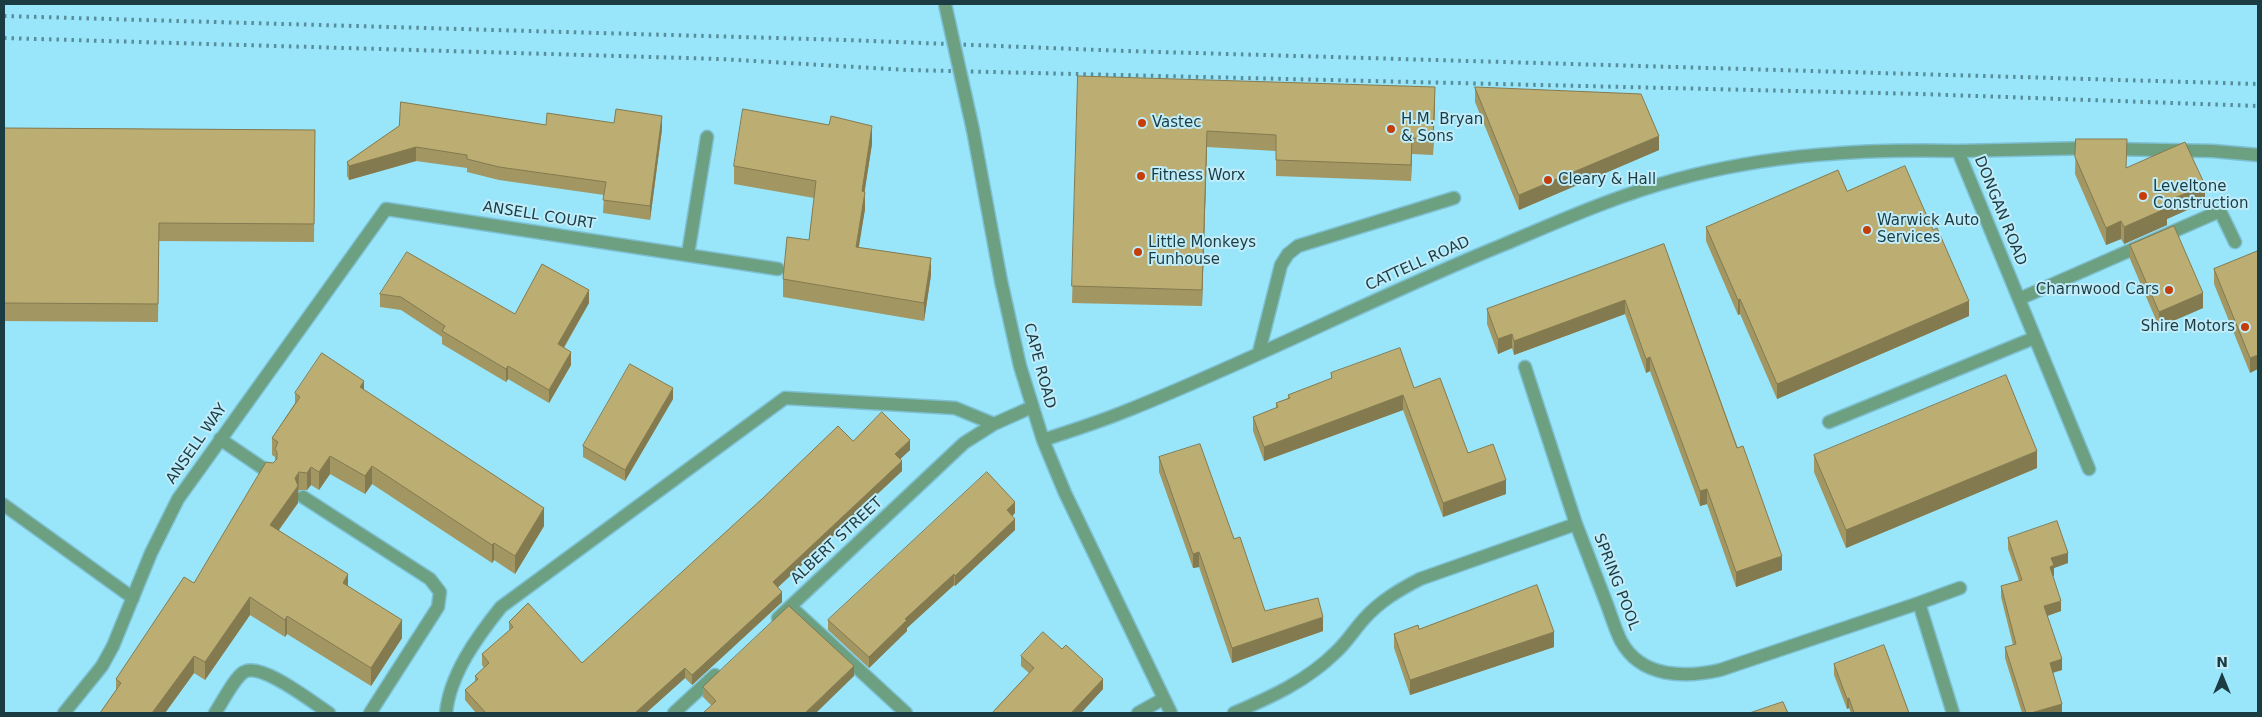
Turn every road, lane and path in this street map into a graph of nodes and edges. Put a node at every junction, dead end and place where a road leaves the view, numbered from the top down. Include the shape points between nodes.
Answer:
1 (945, 4) edge
2 (707, 137) dead end
3 (1958, 151) junction
4 (1817, 154) joint
5 (2258, 155) edge
6 (1454, 198) dead end
7 (386, 209) joint
8 (2235, 242) dead end
9 (688, 254) junction
10 (778, 269) dead end
11 (2019, 298) junction
12 (2034, 338) junction
13 (1259, 352) junction
14 (1525, 367) dead end
15 (1032, 407) junction
16 (1829, 422) dead end
17 (994, 424) junction
18 (220, 439) junction
19 (1043, 440) junction
20 (2089, 469) dead end
21 (270, 473) edge
22 (303, 497) edge
23 (4, 505) edge
24 (1576, 524) junction
25 (1960, 588) dead end
26 (133, 598) junction
27 (1919, 603) junction
28 (790, 607) junction
29 (769, 627) edge
30 (725, 667) edge
31 (1164, 699) junction
32 (64, 713) edge
33 (215, 713) edge
34 (330, 713) edge
35 (370, 713) edge
36 (446, 713) edge
37 (674, 713) edge
38 (906, 713) edge
39 (1138, 713) edge
40 (1171, 713) edge
41 (1234, 713) edge
42 (1953, 713) edge

1 - 15 street, CAPE ROAD, bridge via 1001,281
2 - 9 street
3 - 4 street, DONGAN ROAD via 1887,150
3 - 5 street via 2054,147
3 - 11 street, DONGAN ROAD
4 - 13 street, CATTELL ROAD via 1678,179 1606,202 1464,260
6 - 13 street via 1298,246 1281,266
7 - 9 street, ANSELL COURT
7 - 18 street, ANSELL WAY
8 - 11 street via 2220,211
9 - 10 street, ANSELL COURT
11 - 12 street, DONGAN ROAD
12 - 16 street
12 - 20 street, DONGAN ROAD
13 - 19 street, CATTELL ROAD via 1126,411
14 - 24 street
15 - 17 street, ALBERT STREET
15 - 19 street, CAPE ROAD
17 - 28 street, ALBERT STREET via 964,443
17 - 36 street via 955,408 785,398 501,607 477,637 451,690
18 - 21 street
18 - 26 street, ANSELL WAY via 178,499 150,553
19 - 31 street, CAPE ROAD via 1065,493
22 - 35 street via 430,579 440,592 438,607
23 - 26 street
24 - 27 street, SPRING POOL via 1622,642 1642,661 1666,673 1692,675 1720,670
24 - 41 street, SPRING POOL via 1420,579 1396,592 1374,609 1337,652 1314,671 1284,691
25 - 27 street, SPRING POOL
26 - 32 street, ANSELL WAY via 102,666
27 - 42 street
28 - 29 street, ALBERT STREET
28 - 38 street
30 - 37 street
31 - 39 street
31 - 40 street, CAPE ROAD
33 - 34 street via 236,681 245,672 256,670 270,675

